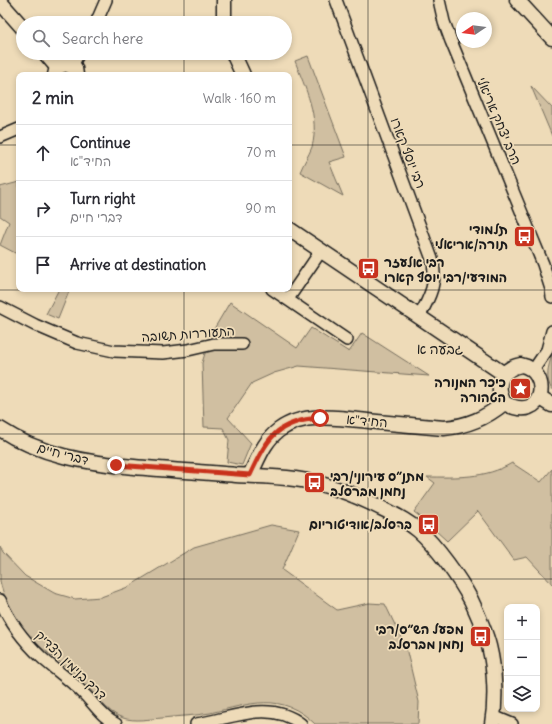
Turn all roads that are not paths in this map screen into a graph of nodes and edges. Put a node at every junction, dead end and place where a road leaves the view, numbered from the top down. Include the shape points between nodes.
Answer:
1 (106, 0) edge
2 (224, 0) edge
3 (336, 0) edge
4 (439, 0) edge
5 (517, 0) edge
6 (0, 2) edge
7 (99, 16) edge
8 (224, 16) edge
9 (16, 20) edge
10 (552, 38) edge
11 (49, 60) edge
12 (77, 60) edge
13 (236, 60) edge
14 (74, 70) edge
15 (56, 71) edge
16 (242, 72) edge
17 (16, 130) edge
18 (0, 137) edge
19 (292, 231) edge
20 (321, 251) junction
21 (276, 292) edge
22 (552, 297) edge
23 (288, 300) junction
24 (0, 307) edge
25 (420, 317) junction
26 (552, 331) edge
27 (347, 340) dead end
28 (242, 344) dead end
29 (534, 369) junction
30 (504, 374) junction
31 (546, 401) edge
32 (504, 403) junction
33 (0, 429) edge
34 (250, 475) junction
35 (0, 600) edge
36 (492, 720) edge
37 (116, 724) edge
38 (196, 724) edge
39 (301, 724) edge
40 (512, 724) edge

1 - 7 street
2 - 8 street
3 - 25 street, רבי יוסף קארו via 435,270 429,300
4 - 22 street, הרב יצחק אריאלי via 450,41 538,252
5 - 10 street
6 - 9 street
11 - 15 street
12 - 14 street
13 - 16 street
14 - 15 street via 66,64
17 - 18 street
19 - 20 street
20 - 23 street
20 - 25 street
21 - 23 street
23 - 27 street
24 - 28 street, התעוררות תשובה via 77,343 114,351 163,352 214,344
25 - 30 street
26 - 29 street via 546,350
29 - 30 street via 521,365
29 - 31 street via 542,379
30 - 32 street via 500,386
31 - 32 street via 524,409
32 - 34 street, החיד"א via 479,420 457,427 334,418 296,422 272,437 262,450
33 - 34 street, דברי חיים via 31,445 78,460
34 - 36 street, דברי חיים via 295,479 328,486 394,514 418,530 449,564 466,591 489,645 494,690
35 - 37 street, דרך בנימין הצדיק via 8,616 40,656
36 - 40 street
38 - 39 street via 264,711 288,716

